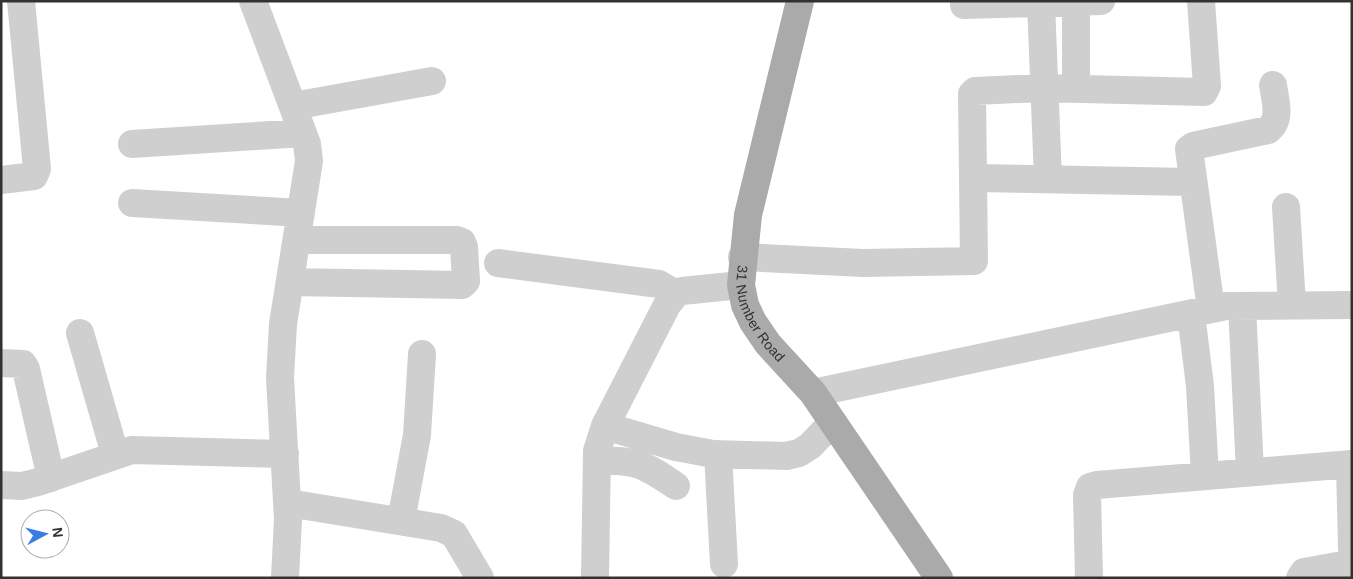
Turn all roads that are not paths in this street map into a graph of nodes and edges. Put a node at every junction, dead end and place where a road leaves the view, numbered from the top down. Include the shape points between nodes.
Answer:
1 (21, 1) edge
2 (253, 1) edge
3 (800, 1) edge
4 (1201, 1) edge
5 (1084, 2) edge
6 (1040, 4) junction
7 (964, 5) dead end
8 (432, 81) dead end
9 (1273, 85) dead end
10 (1043, 88) junction
11 (1076, 89) junction
12 (293, 106) junction
13 (303, 133) junction
14 (132, 144) dead end
15 (974, 178) junction
16 (1, 180) edge
17 (1048, 180) junction
18 (1192, 182) junction
19 (132, 203) dead end
20 (1286, 208) dead end
21 (301, 213) junction
22 (297, 240) junction
23 (742, 257) junction
24 (498, 263) dead end
25 (290, 282) junction
26 (741, 285) junction
27 (676, 294) junction
28 (1292, 305) junction
29 (1352, 305) edge
30 (1242, 306) junction
31 (1201, 312) junction
32 (80, 333) dead end
33 (422, 354) dead end
34 (1, 364) edge
35 (813, 393) junction
36 (833, 422) junction
37 (605, 426) junction
38 (115, 454) junction
39 (285, 454) junction
40 (718, 454) junction
41 (597, 460) junction
42 (1351, 464) edge
43 (1250, 472) junction
44 (1206, 476) junction
45 (51, 478) junction
46 (676, 486) dead end
47 (4, 492) edge
48 (288, 503) junction
49 (401, 521) junction
50 (1352, 548) edge
51 (1352, 559) edge
52 (724, 564) dead end
53 (285, 578) edge
54 (480, 578) edge
55 (595, 578) edge
56 (939, 578) edge
57 (1089, 578) edge
58 (1300, 578) edge

1 - 16 street via 37,170 34,176
2 - 12 street
3 - 23 main road, 31 Number Road via 756,179
4 - 11 street via 1207,86 1204,92
5 - 6 street
5 - 11 street
6 - 7 street
6 - 10 street
8 - 12 street
9 - 18 street via 1274,126 1193,146 1188,155
10 - 11 street
10 - 15 street via 974,91
10 - 17 street
12 - 13 street
13 - 14 street
13 - 21 street via 310,161
15 - 17 street
15 - 23 street via 975,257 970,263 863,263
17 - 18 street
18 - 31 street
19 - 21 street
20 - 28 street
21 - 22 street
22 - 25 street
22 - 25 street via 457,240 464,247 466,281 462,285
23 - 26 main road, 31 Number Road
24 - 27 street via 659,284
25 - 39 street via 283,324 280,378
26 - 27 street
26 - 35 main road, 31 Number Road via 752,322
27 - 37 street via 667,305
28 - 29 street
28 - 30 street
30 - 31 street
30 - 43 street
31 - 35 street
31 - 44 street via 1200,386
32 - 38 street
33 - 49 street via 417,436
34 - 45 street via 18,362 26,369
35 - 36 main road, 31 Number Road
36 - 40 street via 799,453 786,456
36 - 56 main road, 31 Number Road
37 - 40 street via 676,447
37 - 41 street
38 - 39 street via 132,450
38 - 45 street
39 - 48 street
40 - 52 street
41 - 46 street via 646,465
41 - 55 street
42 - 43 street
42 - 50 street
43 - 44 street
44 - 57 street via 1090,488 1087,495
45 - 47 street
48 - 49 street
48 - 53 street
49 - 54 street via 441,528 454,534
51 - 58 street via 1348,564 1304,572

